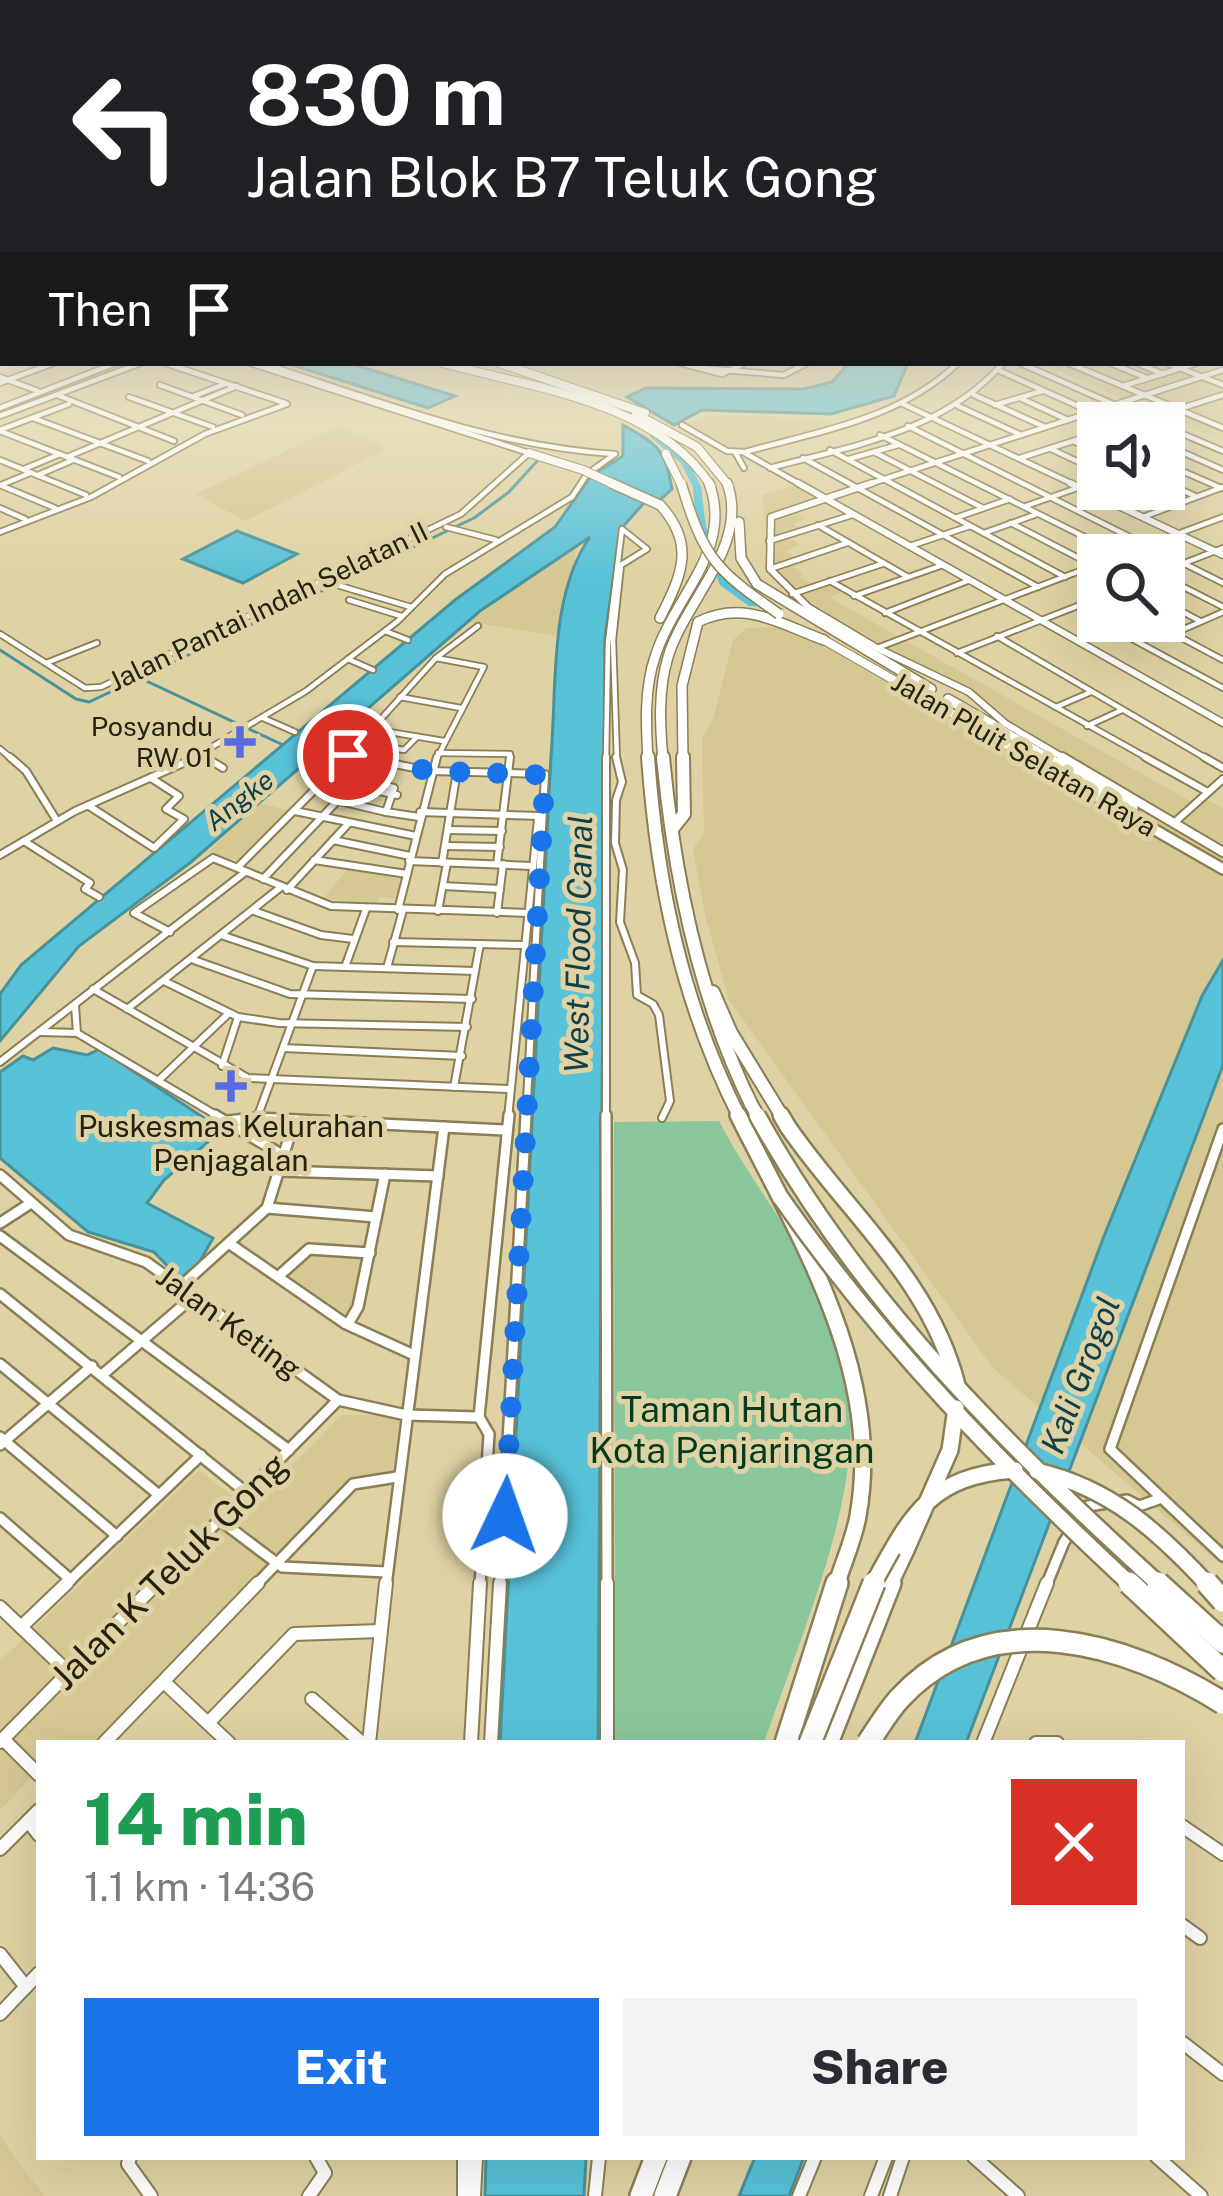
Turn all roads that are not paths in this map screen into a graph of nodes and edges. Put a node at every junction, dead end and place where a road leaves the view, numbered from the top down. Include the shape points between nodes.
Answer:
1 (18, 376) edge
2 (81, 376) edge
3 (105, 376) edge
4 (206, 376) edge
5 (292, 376) edge
6 (303, 376) edge
7 (490, 376) edge
8 (515, 376) edge
9 (525, 376) edge
10 (946, 376) edge
11 (992, 376) edge
12 (1012, 376) edge
13 (1050, 376) edge
14 (1100, 376) edge
15 (1142, 376) edge
16 (1156, 376) edge
17 (1202, 377) joint
18 (1148, 379) junction
19 (0, 380) edge
20 (8, 380) junction
21 (226, 383) junction
22 (160, 385) dead end
23 (237, 386) junction
24 (1123, 386) junction
25 (1223, 386) edge
26 (1043, 391) junction
27 (40, 392) junction
28 (974, 395) junction
29 (1145, 395) junction
30 (1223, 395) edge
31 (55, 396) junction
32 (129, 397) dead end
33 (193, 397) junction
34 (1020, 398) junction
35 (203, 400) junction
36 (1107, 402) edge
37 (1123, 402) edge
38 (1161, 402) edge
39 (71, 403) junction
40 (903, 404) junction
41 (995, 405) junction
42 (956, 406) junction
43 (1077, 406) edge
44 (1185, 407) edge
45 (0, 412) edge
46 (631, 412) junction
47 (1185, 412) edge
48 (172, 413) junction
49 (606, 413) junction
50 (242, 415) dead end
51 (1077, 416) edge
52 (932, 417) junction
53 (33, 418) junction
54 (1069, 419) junction
55 (908, 426) junction
56 (213, 427) dead end
57 (1045, 427) junction
58 (137, 428) junction
59 (676, 428) junction
60 (1223, 428) edge
61 (0, 431) edge
62 (1185, 434) edge
63 (880, 435) junction
64 (1021, 435) junction
65 (1077, 440) edge
66 (1074, 441) junction
67 (174, 442) dead end
68 (1077, 442) edge
69 (101, 443) junction
70 (538, 443) junction
71 (1205, 443) junction
72 (899, 444) junction
73 (992, 444) junction
74 (517, 448) junction
75 (1050, 449) junction
76 (1185, 450) edge
77 (687, 451) junction
78 (830, 451) junction
79 (1223, 451) edge
80 (739, 452) junction
81 (874, 452) junction
82 (528, 454) junction
83 (962, 454) junction
84 (1185, 454) edge
85 (68, 457) junction
86 (803, 458) junction
87 (1021, 458) junction
88 (1197, 458) junction
89 (0, 460) edge
90 (847, 460) junction
91 (148, 461) dead end
92 (1077, 461) edge
93 (936, 462) junction
94 (1185, 462) edge
95 (770, 468) junction
96 (744, 469) dead end
97 (23, 470) junction
98 (910, 470) junction
99 (1223, 470) edge
100 (1185, 472) edge
101 (34, 474) junction
102 (119, 477) dead end
103 (883, 479) junction
104 (1077, 486) edge
105 (2, 487) edge
106 (856, 488) junction
107 (1077, 488) edge
108 (1222, 488) edge
109 (1185, 491) edge
110 (86, 495) dead end
111 (1050, 497) junction
112 (1198, 497) junction
113 (823, 499) junction
114 (1010, 499) junction
115 (1185, 502) edge
116 (1025, 506) junction
117 (0, 508) edge
118 (55, 508) dead end
119 (983, 508) junction
120 (1128, 510) edge
121 (1161, 510) edge
122 (1038, 514) junction
123 (852, 515) junction
124 (1143, 517) junction
125 (1223, 517) edge
126 (956, 518) junction
127 (25, 519) dead end
128 (1012, 523) junction
129 (818, 525) junction
130 (971, 525) junction
131 (448, 527) dead end
132 (0, 532) edge
133 (984, 533) junction
134 (1078, 534) edge
135 (1124, 534) edge
136 (1179, 534) joint
137 (943, 535) junction
138 (1185, 536) edge
139 (497, 541) junction
140 (769, 541) junction
141 (724, 543) junction
142 (848, 543) junction
143 (910, 547) junction
144 (1220, 551) edge
145 (1077, 556) edge
146 (1185, 563) edge
147 (884, 564) junction
148 (1185, 564) edge
149 (943, 565) junction
150 (770, 569) junction
151 (1077, 572) edge
152 (908, 577) junction
153 (1065, 577) junction
154 (970, 580) junction
155 (830, 581) junction
156 (1223, 583) edge
157 (337, 585) dead end
158 (1185, 586) edge
159 (1038, 587) junction
160 (792, 593) junction
161 (854, 596) junction
162 (1004, 599) junction
163 (349, 600) dead end
164 (1077, 606) edge
165 (411, 607) junction
166 (1073, 607) junction
167 (1077, 609) edge
168 (1223, 609) edge
169 (885, 613) junction
170 (1185, 613) edge
171 (402, 617) junction
172 (1039, 619) junction
173 (1200, 621) junction
174 (478, 626) dead end
175 (1185, 628) edge
176 (384, 631) junction
177 (919, 632) junction
178 (662, 633) junction
179 (0, 634) edge
180 (997, 636) junction
181 (408, 640) dead end
182 (824, 640) junction
183 (1185, 640) edge
184 (1138, 642) edge
185 (97, 643) dead end
186 (1223, 647) edge
187 (877, 648) junction
188 (689, 650) junction
189 (957, 652) junction
190 (1210, 653) junction
191 (436, 658) junction
192 (346, 659) junction
193 (1223, 660) edge
194 (44, 664) junction
195 (373, 670) dead end
196 (1223, 688) edge
197 (931, 689) dead end
198 (1093, 691) junction
199 (400, 697) junction
200 (948, 699) dead end
201 (461, 708) junction
202 (1055, 708) junction
203 (1124, 709) junction
204 (262, 717) junction
205 (1223, 723) edge
206 (1087, 726) junction
207 (988, 727) junction
208 (371, 729) junction
209 (240, 730) junction
210 (295, 733) dead end
211 (416, 737) junction
212 (445, 741) junction
213 (254, 742) dead end
214 (360, 742) junction
215 (664, 743) junction
216 (389, 747) junction
217 (1, 751) edge
218 (438, 753) junction
219 (202, 755) junction
220 (348, 755) junction
221 (376, 762) junction
222 (223, 768) dead end
223 (1223, 768) edge
224 (430, 771) junction
225 (457, 771) junction
226 (510, 773) junction
227 (543, 775) junction
228 (151, 778) junction
229 (1223, 779) edge
230 (340, 782) dead end
231 (356, 782) junction
232 (1206, 791) junction
233 (340, 801) junction
234 (88, 806) junction
235 (295, 811) junction
236 (386, 812) junction
237 (452, 812) junction
238 (419, 814) junction
239 (504, 814) junction
240 (538, 816) junction
241 (325, 818) junction
242 (57, 821) junction
243 (1175, 822) junction
244 (348, 824) junction
245 (673, 829) junction
246 (448, 830) junction
247 (502, 831) junction
248 (416, 836) junction
249 (24, 841) junction
250 (333, 841) junction
251 (446, 846) junction
252 (500, 848) junction
253 (0, 855) edge
254 (410, 859) junction
255 (314, 860) junction
256 (1222, 860) edge
257 (445, 863) junction
258 (500, 864) junction
259 (532, 866) junction
260 (241, 870) junction
261 (407, 874) junction
262 (263, 879) junction
263 (443, 886) junction
264 (284, 889) junction
265 (500, 889) junction
266 (99, 897) dead end
267 (366, 909) junction
268 (400, 910) junction
269 (438, 910) junction
270 (254, 911) junction
271 (497, 913) junction
272 (528, 913) junction
273 (170, 932) junction
274 (221, 935) junction
275 (353, 939) junction
276 (394, 942) junction
277 (692, 943) junction
278 (480, 944) junction
279 (524, 945) junction
280 (191, 959) junction
281 (313, 966) junction
282 (345, 967) junction
283 (387, 968) junction
284 (475, 971) junction
285 (164, 981) junction
286 (93, 989) junction
287 (298, 994) junction
288 (472, 1000) junction
289 (75, 1005) junction
290 (127, 1009) junction
291 (233, 1016) junction
292 (290, 1021) junction
293 (467, 1027) junction
294 (40, 1032) junction
295 (77, 1033) junction
296 (194, 1048) junction
297 (283, 1048) junction
298 (462, 1056) junction
299 (0, 1062) edge
300 (222, 1066) junction
301 (160, 1079) junction
302 (270, 1083) junction
303 (454, 1087) junction
304 (508, 1089) junction
305 (257, 1118) junction
306 (662, 1118) dead end
307 (227, 1121) junction
308 (294, 1122) junction
309 (444, 1127) junction
310 (1223, 1129) edge
311 (505, 1130) junction
312 (1220, 1150) edge
313 (284, 1156) junction
314 (279, 1171) junction
315 (0, 1174) edge
316 (385, 1174) junction
317 (438, 1176) junction
318 (781, 1198) junction
319 (31, 1203) junction
320 (267, 1208) junction
321 (376, 1217) junction
322 (0, 1223) edge
323 (0, 1235) edge
324 (230, 1244) junction
325 (370, 1253) junction
326 (281, 1274) junction
327 (180, 1287) junction
328 (0, 1294) edge
329 (193, 1297) junction
330 (348, 1324) junction
331 (143, 1340) junction
332 (414, 1355) junction
333 (0, 1364) edge
334 (92, 1366) junction
335 (102, 1375) junction
336 (338, 1400) junction
337 (49, 1403) junction
338 (406, 1415) junction
339 (479, 1417) junction
340 (2, 1441) edge
341 (290, 1450) junction
342 (201, 1455) junction
343 (397, 1478) junction
344 (248, 1494) junction
345 (160, 1495) junction
346 (1150, 1502) junction
347 (0, 1518) edge
348 (221, 1521) junction
349 (117, 1536) junction
350 (1223, 1556) edge
351 (276, 1565) junction
352 (386, 1572) junction
353 (70, 1580) junction
354 (1223, 1601) edge
355 (0, 1607) edge
356 (21, 1627) junction
357 (380, 1631) junction
358 (1223, 1642) edge
359 (1223, 1671) edge
360 (68, 1672) junction
361 (164, 1682) junction
362 (311, 1699) dead end
363 (1223, 1702) edge
364 (208, 1723) junction
365 (1, 1740) edge
366 (107, 1740) edge
367 (224, 1740) edge
368 (361, 1740) edge
369 (365, 1740) edge
370 (471, 1740) edge
371 (491, 1740) edge
372 (607, 1740) edge
373 (787, 1740) edge
374 (812, 1740) edge
375 (828, 1740) edge
376 (870, 1740) edge
377 (984, 1740) edge
378 (36, 1772) edge
379 (36, 1813) edge
380 (28, 1821) junction
381 (1185, 1828) edge
382 (36, 1831) edge
383 (0, 1849) edge
384 (1223, 1854) edge
385 (1185, 1927) edge
386 (1200, 1938) dead end
387 (0, 1954) edge
388 (36, 1976) edge
389 (26, 1987) junction
390 (0, 2014) edge
391 (1185, 2045) edge
392 (1223, 2074) edge
393 (129, 2160) edge
394 (318, 2160) edge
395 (464, 2160) edge
396 (476, 2160) edge
397 (599, 2160) edge
398 (655, 2160) edge
399 (679, 2160) edge
400 (814, 2160) edge
401 (885, 2160) edge
402 (902, 2160) edge
403 (977, 2160) edge
404 (1160, 2160) edge
405 (151, 2196) edge
406 (309, 2196) edge
407 (464, 2196) edge
408 (474, 2196) edge
409 (596, 2196) edge
410 (641, 2196) edge
411 (665, 2196) edge
412 (799, 2196) edge
413 (871, 2196) edge
414 (890, 2196) edge
415 (1018, 2196) edge
416 (1201, 2196) edge

1 - 20 street
2 - 27 street
3 - 31 street
4 - 21 street
5 - 74 street
6 - 70 street
7 - 49 highway
8 - 46 highway
9 - 46 highway
10 - 40 street
11 - 28 street
12 - 26 street
13 - 36 street
14 - 24 street
15 - 18 street
16 - 18 street
17 - 25 street
17 - 29 street
18 - 24 street
19 - 20 street
20 - 27 street
21 - 23 street
21 - 33 street
22 - 33 street
23 - 35 street
23 - 132 street via 287,404 205,434 92,497
24 - 29 street
26 - 34 street
26 - 43 street
27 - 31 street
27 - 45 street
28 - 41 street
28 - 42 street
29 - 37 street
29 - 38 street
30 - 44 street
31 - 39 street
31 - 45 street
32 - 48 street
33 - 35 street
34 - 41 street
34 - 54 street
35 - 48 street
35 - 50 street
39 - 53 street
39 - 58 street
40 - 52 street
40 - 80 street
41 - 57 street
42 - 52 street
42 - 64 street
46 - 59 highway
46 - 77 highway
47 - 60 street
48 - 56 street
48 - 58 street
49 - 77 highway
49 - 182 highway, bridge via 667,454 711,560
51 - 54 street
52 - 55 street
52 - 73 street
53 - 61 street
53 - 69 street
54 - 57 street
55 - 63 street
55 - 83 street
57 - 64 street
58 - 67 street
58 - 69 street
59 - 80 street
59 - 141 highway via 730,488 733,521
59 - 197 highway via 734,484 741,558 757,584
61 - 85 street
62 - 71 street
63 - 72 street
63 - 78 street
64 - 73 street
65 - 66 street
66 - 68 street
66 - 75 street
69 - 85 street
69 - 91 street
70 - 74 street
70 - 139 street via 614,452 570,498
71 - 76 street
71 - 79 street
72 - 81 street
72 - 93 street
73 - 83 street
73 - 87 street
74 - 82 street
75 - 87 street
75 - 92 street
77 - 141 highway via 714,476 725,500
77 - 178 highway via 714,493 718,525
78 - 86 street
78 - 90 street
80 - 95 street
80 - 96 street
81 - 90 street
81 - 98 street
82 - 178 highway, bridge via 583,470 677,521 687,544 658,622
82 - 194 street, Jalan Pantai Indah Selatan II via 461,514 109,684 85,688
83 - 93 street
83 - 111 street
84 - 88 street
85 - 97 street
85 - 101 street
85 - 102 street
86 - 95 street
86 - 106 street
87 - 104 street
88 - 94 street
88 - 99 street
89 - 97 street
90 - 103 street
93 - 98 street
93 - 114 street
95 - 113 street
97 - 101 street
98 - 103 street
98 - 119 street
100 - 108 street
101 - 105 street
101 - 110 street
103 - 106 street
103 - 126 street
105 - 118 street
106 - 113 street
106 - 137 street
107 - 111 street
108 - 112 street
109 - 112 street
111 - 116 street
111 - 135 street
112 - 115 street
113 - 123 street
113 - 140 street via 773,515
114 - 116 street
114 - 119 street
116 - 122 street
117 - 127 street
119 - 126 street
120 - 124 street
121 - 124 street
122 - 128 street
122 - 134 street
123 - 129 street
123 - 143 street
124 - 136 street
125 - 136 street
126 - 130 street
128 - 133 street
128 - 145 street
129 - 140 street
129 - 142 street
130 - 133 street
130 - 137 street
131 - 139 street
133 - 153 street
137 - 143 street
137 - 159 street
138 - 144 street
139 - 165 street
140 - 150 street
141 - 215 highway via 676,632
142 - 147 street
142 - 150 street
143 - 149 street
144 - 146 street
147 - 152 street
147 - 155 street
148 - 156 street
149 - 152 street
149 - 154 street
150 - 160 street
151 - 153 street
152 - 161 street
153 - 159 street
154 - 162 street
154 - 169 street
155 - 160 street
155 - 161 street
157 - 165 street
158 - 168 street
159 - 162 street
160 - 187 street
161 - 169 street
162 - 172 street
162 - 177 street
163 - 171 street
164 - 166 street
165 - 171 street
166 - 167 street
166 - 172 street
168 - 173 street
169 - 177 street
170 - 173 street
171 - 176 street
172 - 180 street
172 - 205 street
173 - 175 street
174 - 191 street
176 - 181 street
176 - 192 street
177 - 187 street
177 - 189 street
178 - 318 highway via 649,725 663,882 694,1011
179 - 194 street, Jalan Pantai Indah Selatan II
180 - 189 street
180 - 198 street
182 - 188 highway via 735,610 698,622
182 - 207 main road, Jalan Pluit Selatan Raya
183 - 190 street
184 - 196 street
185 - 194 street
186 - 190 street
187 - 243 street via 959,686 1006,724
188 - 215 highway
188 - 245 highway via 681,706 684,814
189 - 202 street
190 - 193 street
191 - 199 street
191 - 201 street via 484,667
192 - 195 street
192 - 204 street
198 - 202 street
198 - 203 street
199 - 201 street
199 - 208 street
200 - 207 highway
201 - 212 street
202 - 206 street
203 - 206 street
203 - 223 street
204 - 209 street
204 - 210 street
206 - 232 street
207 - 256 main road, Jalan Pluit Selatan Raya
208 - 211 street
208 - 214 street
209 - 213 street
209 - 219 street
211 - 212 street
211 - 216 street via 407,749
212 - 218 street
214 - 216 street
214 - 220 street
215 - 245 highway
216 - 221 street
217 - 242 street via 34,780
218 - 224 street
218 - 226 street via 510,754
219 - 222 street
219 - 228 street
220 - 221 street
220 - 235 street
221 - 224 street
221 - 231 street
224 - 225 street
224 - 238 street
225 - 226 street
225 - 237 street
226 - 227 street
226 - 239 street
227 - 240 street
227 - 371 street
228 - 234 street
228 - 234 street via 178,795 166,809 184,819 154,848
229 - 232 street
230 - 231 street
231 - 233 street
231 - 236 street via 394,795
232 - 243 street
233 - 236 street
233 - 241 street
234 - 242 street
235 - 241 street
235 - 260 street
236 - 238 street
237 - 238 street
237 - 239 street
237 - 246 street
238 - 248 street
239 - 240 street
239 - 247 street
240 - 259 street
241 - 244 street
241 - 262 street
242 - 249 street
243 - 256 street
244 - 248 street
244 - 250 street
245 - 277 highway
246 - 247 street
246 - 251 street
247 - 252 street
248 - 254 street
249 - 253 street
249 - 266 street
250 - 254 street
250 - 255 street
251 - 252 street
251 - 257 street
252 - 258 street
254 - 257 street
254 - 261 street
255 - 261 street
255 - 264 street
257 - 258 street
257 - 263 street
258 - 259 street
258 - 265 street
259 - 272 street
260 - 262 street
260 - 273 street
260 - 273 street via 211,859 134,913
261 - 268 street
262 - 264 street
263 - 265 street
263 - 269 street
264 - 267 street
264 - 270 street
265 - 271 street
267 - 268 street
267 - 275 street
268 - 269 street
268 - 276 street
269 - 271 street
270 - 274 street
270 - 275 street
271 - 272 street
272 - 279 street
273 - 286 street
274 - 280 street
274 - 281 street
275 - 282 street
276 - 278 street
276 - 283 street
277 - 358 highway, bridge via 751,1104 826,1230 920,1347 1060,1493
277 - 375 highway, bridge via 731,1033 788,1127 932,1308 956,1383 950,1450
278 - 279 street
278 - 284 street
279 - 304 street
280 - 285 street
280 - 287 street
281 - 282 street
281 - 287 street
282 - 283 street
283 - 284 street
284 - 288 street
285 - 290 street
285 - 291 street
286 - 289 street
286 - 290 street
287 - 288 street
287 - 292 street
288 - 293 street
289 - 294 street
289 - 295 street
290 - 296 street
291 - 292 street
291 - 296 street
291 - 300 street
292 - 293 street
292 - 297 street
293 - 298 street
294 - 295 street
294 - 299 street
295 - 301 street
296 - 300 street
296 - 301 street
297 - 298 street
297 - 302 street
298 - 303 street
300 - 302 street
301 - 307 street
302 - 303 street
302 - 305 street
303 - 304 street
304 - 311 street
305 - 307 street
305 - 308 street
306 - 372 street via 670,1101 659,1015 637,995 620,922 614,640 620,567 647,549 621,529 608,643
307 - 313 street
308 - 309 street
308 - 313 street
309 - 311 street
309 - 317 street
310 - 312 street
311 - 339 street
312 - 346 street via 1110,1450
313 - 314 street
314 - 316 street
314 - 320 street
315 - 319 street, Jalan Keting
316 - 317 street
316 - 321 street
317 - 332 street
318 - 359 highway, bridge via 903,1357
318 - 373 highway, bridge via 851,1364 861,1405 862,1484 849,1553
319 - 322 street
319 - 327 street, Jalan Keting via 69,1235 136,1257
320 - 321 street
320 - 324 street
321 - 325 street
323 - 331 street
324 - 326 street
324 - 327 street
325 - 326 street via 309,1249
325 - 330 street
326 - 330 street
327 - 329 street, Jalan Keting
328 - 334 street
329 - 331 street
329 - 336 street, Jalan Keting
330 - 332 street
331 - 335 street
331 - 341 street
332 - 338 street
333 - 337 street
334 - 335 street
334 - 337 street
335 - 342 street
336 - 338 street, Jalan Keting
336 - 341 street, Jalan K Teluk Gong
337 - 340 street
337 - 345 street
338 - 339 street, Jalan Keting
338 - 343 street
339 - 370 street via 489,1434
340 - 349 street
341 - 344 street, Jalan K Teluk Gong
342 - 344 street
342 - 345 street
343 - 351 street via 353,1484
343 - 352 street
344 - 348 street, Jalan K Teluk Gong
345 - 349 street
346 - 350 street
346 - 377 street via 1088,1506 1064,1542
347 - 353 street
348 - 351 street
348 - 360 street, Jalan K Teluk Gong
349 - 353 street
351 - 352 street
351 - 361 street
352 - 357 street
353 - 356 street
354 - 374 highway, bridge via 1170,1542 1104,1494 1045,1472 973,1475 923,1501 898,1534
355 - 356 street
356 - 360 street
357 - 364 street via 294,1634
357 - 369 street
360 - 365 street, Jalan K Teluk Gong
361 - 364 street
361 - 366 street
362 - 368 street
363 - 376 highway, bridge via 1142,1657 1085,1641 1024,1637 975,1648 936,1670 890,1710
364 - 367 street
365 - 378 street
379 - 380 street
380 - 382 street
380 - 383 street
381 - 384 street
385 - 386 street
387 - 389 street
388 - 389 street
389 - 390 street
391 - 392 street
393 - 405 street
394 - 406 street via 322,2179
395 - 407 street
396 - 408 street
397 - 409 street
398 - 410 highway
399 - 411 highway
400 - 412 street
401 - 413 street
402 - 414 street
403 - 415 street
404 - 416 street

